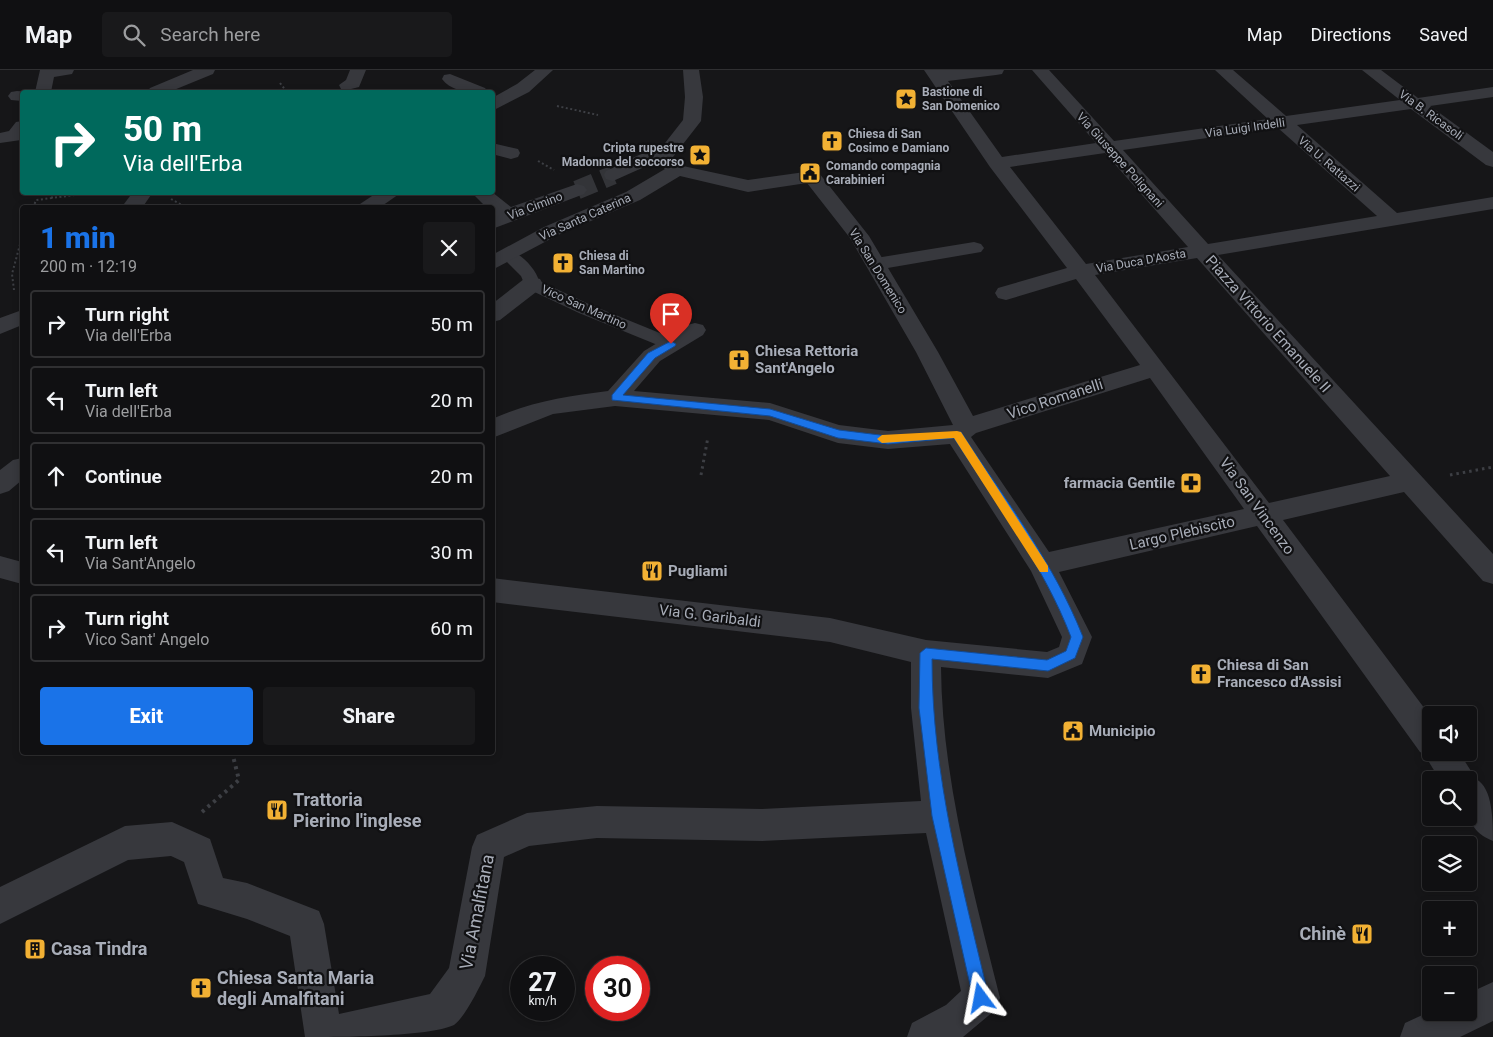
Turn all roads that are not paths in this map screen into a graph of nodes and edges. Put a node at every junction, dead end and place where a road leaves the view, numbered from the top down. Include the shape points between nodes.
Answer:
1 (66, 70) edge
2 (161, 70) edge
3 (358, 70) edge
4 (545, 70) edge
5 (691, 70) edge
6 (996, 70) edge
7 (1040, 70) edge
8 (1223, 70) edge
9 (1370, 70) edge
10 (934, 73) edge
11 (200, 74) edge
12 (450, 79) dead end
13 (177, 85) junction
14 (347, 85) dead end
15 (208, 88) dead end
16 (43, 90) edge
17 (162, 90) edge
18 (475, 90) edge
19 (1493, 92) edge
20 (495, 102) edge
21 (1415, 103) junction
22 (1281, 123) junction
23 (20, 129) edge
24 (0, 138) edge
25 (1109, 148) junction
26 (495, 149) edge
27 (511, 153) dead end
28 (1493, 161) edge
29 (997, 163) junction
30 (670, 164) junction
31 (613, 175) tunnel mouth
32 (577, 190) tunnel mouth
33 (389, 195) edge
34 (1493, 203) edge
35 (376, 205) edge
36 (1392, 218) junction
37 (500, 219) edge
38 (974, 248) dead end
39 (1201, 250) junction
40 (500, 259) edge
41 (876, 264) junction
42 (1081, 271) junction
43 (532, 284) junction
44 (1006, 292) dead end
45 (495, 313) edge
46 (695, 330) dead end
47 (671, 344) junction
48 (1154, 368) junction
49 (615, 398) junction
50 (495, 428) edge
51 (962, 431) junction
52 (20, 469) edge
53 (1410, 480) junction
54 (0, 484) edge
55 (1263, 514) junction
56 (1042, 565) junction
57 (0, 566) edge
58 (20, 572) edge
59 (1493, 573) edge
60 (495, 590) edge
61 (926, 653) junction
62 (1422, 730) edge
63 (1477, 803) edge
64 (939, 816) junction
65 (1493, 825) edge
66 (0, 906) edge
67 (1493, 1001) edge
68 (926, 1037) edge
69 (1419, 1037) edge

1 - 16 street via 46,73
2 - 13 street
3 - 14 street via 353,84
4 - 20 street via 523,88
5 - 30 street, Via Santa Caterina via 692,121
6 - 10 street
7 - 25 street, Via Giuseppe Polignani
8 - 22 street, Via U. Rattazzi
9 - 21 street, Via B. Ricasoli
10 - 29 street, Via San Vincenzo
11 - 13 street
11 - 15 street
12 - 18 street
13 - 17 street
19 - 21 street, Via Luigi Indelli
21 - 22 street, Via Luigi Indelli
21 - 28 street, Via B. Ricasoli
22 - 25 street, Via Luigi Indelli
22 - 36 street, Via U. Rattazzi
23 - 24 street via 15,136
25 - 29 street, Via Luigi Indelli
25 - 39 street, Via Giuseppe Polignani
26 - 27 street
29 - 42 street, Via San Vincenzo
30 - 31 street via 648,158
30 - 40 street, Via Santa Caterina via 633,196 551,231
30 - 41 street, Via San Domenico via 748,186 812,177 859,236
32 - 37 street, Via Cimino
33 - 35 street
34 - 36 street, Piazza Vittorio Emanuele II
36 - 39 street, Piazza Vittorio Emanuele II
38 - 41 street
39 - 42 street, Via Duca D'Aosta
39 - 53 street, Piazza Vittorio Emanuele II
40 - 43 lane, Vico San Martino via 529,274
41 - 51 street, Via San Domenico via 927,352
42 - 44 street
42 - 48 street, Via San Vincenzo
43 - 45 street
43 - 47 lane, Vico San Martino
46 - 47 street
47 - 49 street via 652,356
48 - 51 street, Vico Romanelli
48 - 55 street, Via San Vincenzo
49 - 50 street, Vico Romanelli via 553,406
49 - 51 street, Vico Romanelli via 770,412 838,434 888,440
51 - 56 street, Via San Domenico
52 - 54 street
53 - 55 street, Largo Plebiscito
53 - 59 street, Piazza Vittorio Emanuele II
55 - 56 street, Largo Plebiscito
55 - 62 street, Via San Vincenzo
56 - 61 street, Via G. Garibaldi via 1077,637 1071,655 1048,665
57 - 58 street
60 - 61 street, Via G. Garibaldi via 830,630
61 - 64 street via 926,708
63 - 65 street
64 - 66 street, Via Amalfitana via 762,825 597,822 527,830 489,847 466,976 441,1011 324,1036 306,924 247,901 210,892 198,851 172,839 125,843
64 - 68 street via 981,998 959,1018
67 - 69 street

